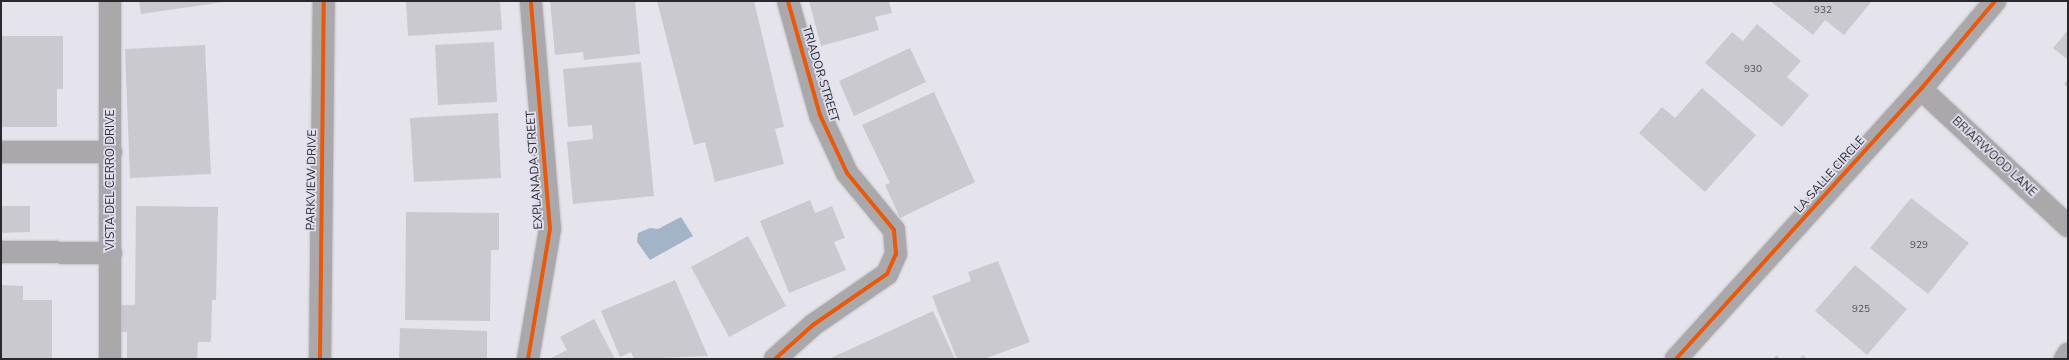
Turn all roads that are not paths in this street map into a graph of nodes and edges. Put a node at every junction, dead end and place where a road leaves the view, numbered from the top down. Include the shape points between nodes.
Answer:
1 (110, 1) edge
2 (324, 1) edge
3 (531, 1) edge
4 (788, 1) edge
5 (1995, 1) edge
6 (1921, 90) junction
7 (1, 152) edge
8 (111, 152) junction
9 (2068, 226) edge
10 (1, 252) edge
11 (111, 253) junction
12 (2068, 354) edge
13 (110, 359) edge
14 (320, 359) edge
15 (528, 359) edge
16 (775, 359) edge
17 (1676, 359) edge
18 (2065, 359) edge

1 - 8 street, VISTA DEL CERRO DRIVE
2 - 14 street, PARKVIEW DRIVE
3 - 15 street, EXPLANADA STREET via 550,229
4 - 16 street, TRIADOR STREET via 820,115 847,173 894,230 896,254 887,274 813,325
5 - 6 street, LA SALLE CIRCLE
6 - 9 street, BRIARWOOD LANE
6 - 17 street, LA SALLE CIRCLE
7 - 8 street
8 - 11 street, VISTA DEL CERRO DRIVE
10 - 11 street
11 - 13 street, VISTA DEL CERRO DRIVE
12 - 18 street

